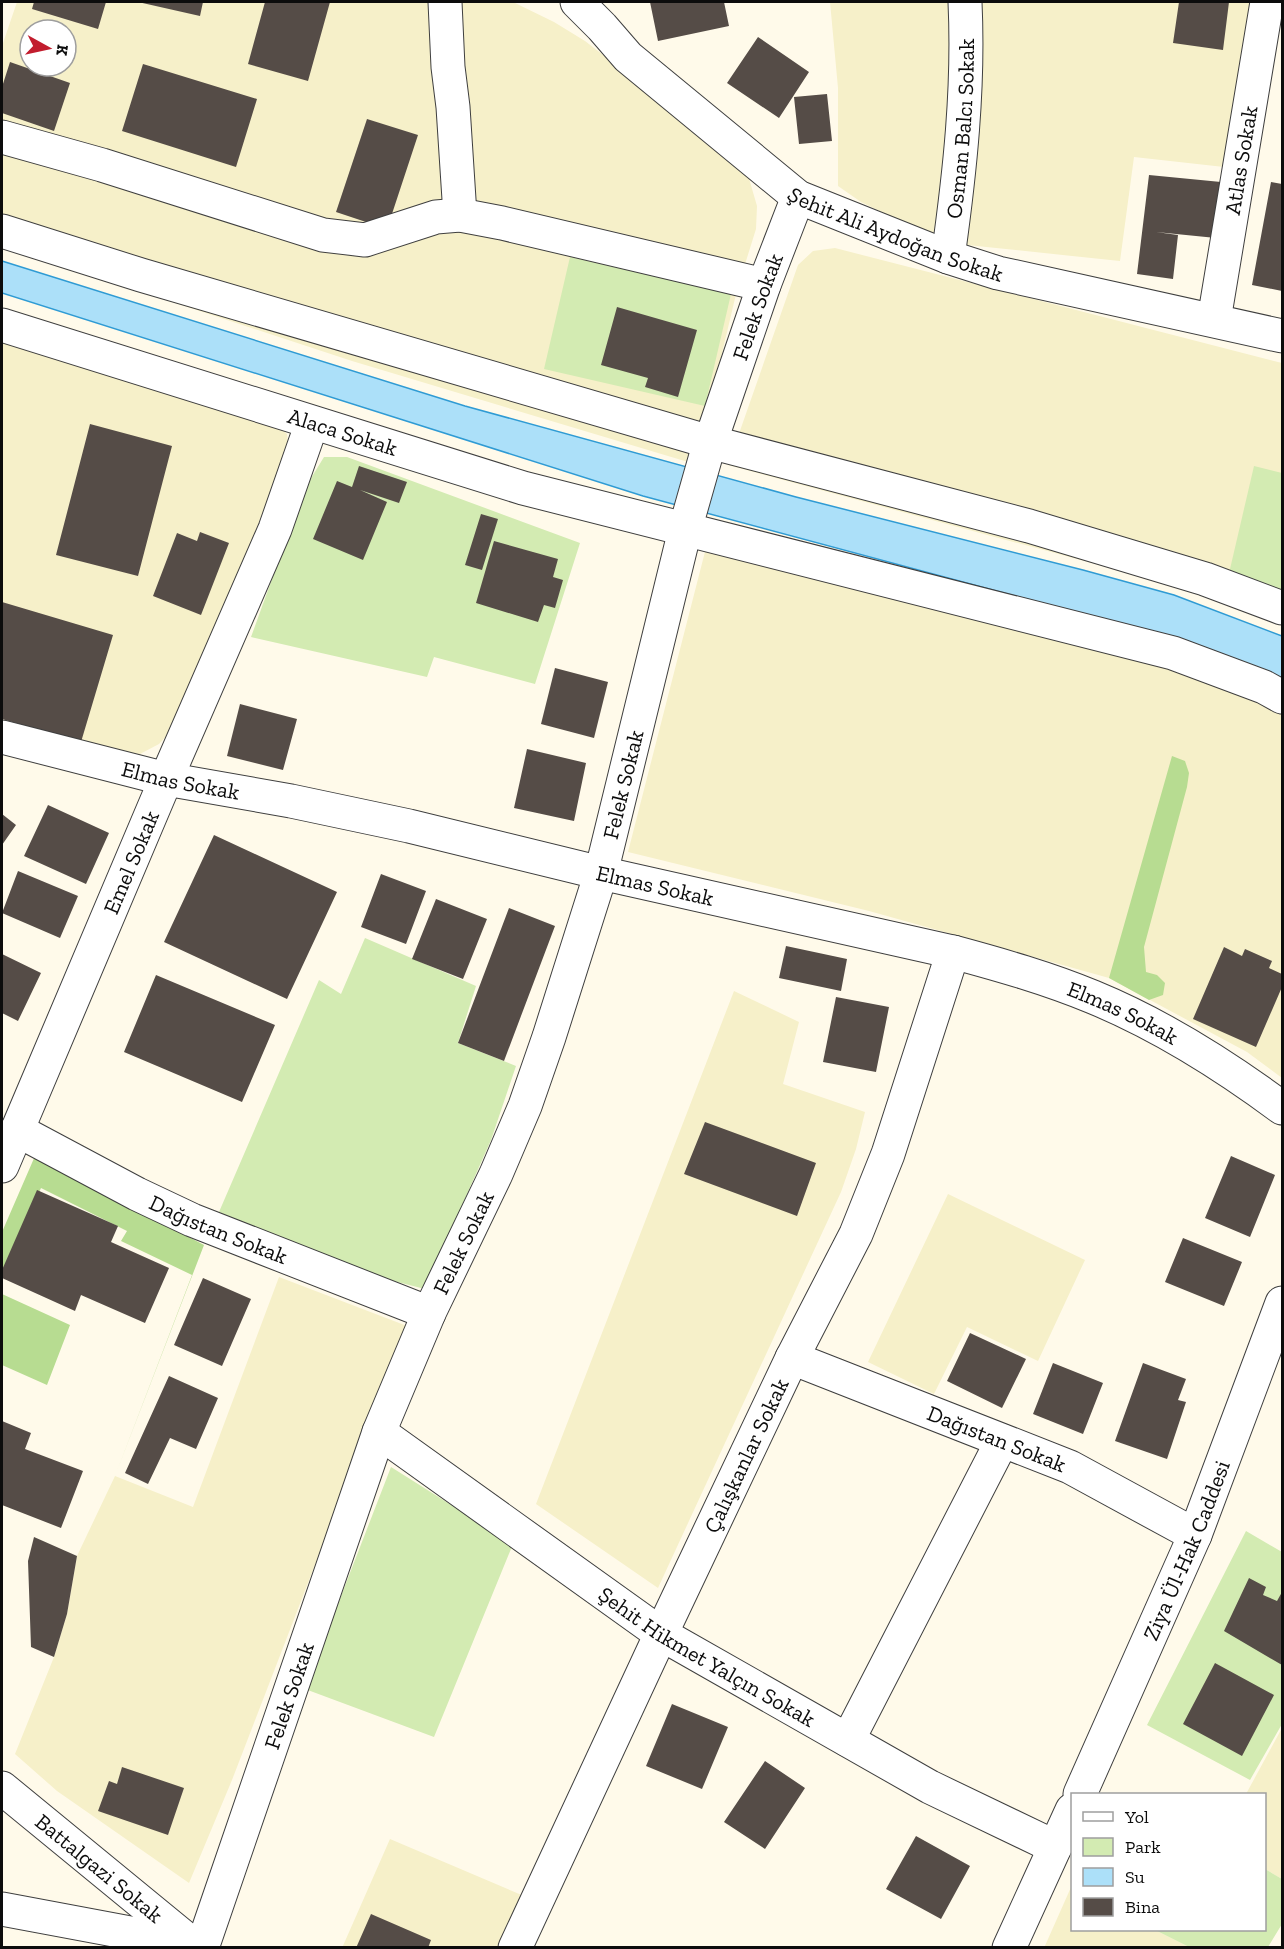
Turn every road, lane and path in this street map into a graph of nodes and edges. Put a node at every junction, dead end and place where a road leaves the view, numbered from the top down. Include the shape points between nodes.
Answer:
1 (446, 2) edge
2 (577, 2) edge
3 (965, 2) edge
4 (1267, 2) edge
5 (2, 137) edge
6 (798, 197) junction
7 (460, 215) junction
8 (2, 231) edge
9 (948, 257) junction
10 (764, 285) junction
11 (1214, 320) junction
12 (2, 326) edge
13 (1282, 336) edge
14 (312, 423) junction
15 (708, 447) junction
16 (686, 527) junction
17 (1282, 609) edge
18 (1282, 697) edge
19 (2, 737) edge
20 (166, 779) junction
21 (601, 873) junction
22 (953, 952) junction
23 (1282, 1108) edge
24 (17, 1130) junction
25 (2, 1166) edge
26 (1282, 1303) edge
27 (429, 1313) junction
28 (792, 1358) junction
29 (379, 1432) junction
30 (1002, 1441) junction
31 (1195, 1535) junction
32 (661, 1634) junction
33 (848, 1740) junction
34 (2, 1788) edge
35 (1080, 1793) edge
36 (1071, 1812) edge
37 (1055, 1847) junction
38 (2, 1909) edge
39 (190, 1947) edge
40 (197, 1947) edge
41 (202, 1947) edge
42 (515, 1947) edge
43 (1009, 1947) edge

1 - 7 street
2 - 6 street, Şehit Ali Aydoğan Sokak via 628,57
3 - 9 street, Osman Balcı Sokak via 965,101
4 - 11 street, Atlas Sokak
5 - 7 street via 323,235 365,240 436,217
6 - 9 street, Şehit Ali Aydoğan Sokak
6 - 10 street, Felek Sokak
7 - 10 street
8 - 15 street
9 - 11 street, Şehit Ali Aydoğan Sokak via 998,273
10 - 15 street, Felek Sokak
11 - 13 street, Şehit Ali Aydoğan Sokak
12 - 14 street, Alaca Sokak
14 - 16 street, Alaca Sokak via 524,488
14 - 20 street, Emel Sokak via 275,529
15 - 16 street, Felek Sokak
15 - 17 street via 1029,526 1205,579
16 - 18 street, Alaca Sokak via 1173,653
16 - 21 street, Felek Sokak
19 - 20 street, Elmas Sokak
20 - 21 street, Elmas Sokak via 409,826
20 - 24 street, Emel Sokak
21 - 22 street, Elmas Sokak
21 - 27 street, Felek Sokak via 525,1106
22 - 23 street, Elmas Sokak via 1095,998 1148,1023 1219,1063
22 - 28 street, Çalışkanlar Sokak via 888,1154 856,1234
24 - 25 street, Emel Sokak
24 - 27 street, Dağıstan Sokak via 192,1220
26 - 31 street, Ziya Ül-Hak Caddesi
27 - 29 street, Felek Sokak
28 - 30 street, Dağıstan Sokak
28 - 32 street, Çalışkanlar Sokak
29 - 32 street, Şehit Hikmet Yalçın Sokak
29 - 41 street, Felek Sokak
30 - 31 street, Dağıstan Sokak via 1070,1467
30 - 33 street
31 - 35 street, Ziya Ül-Hak Caddesi
32 - 33 street, Şehit Hikmet Yalçın Sokak
32 - 42 street, Çalışkanlar Sokak
33 - 37 street, Şehit Hikmet Yalçın Sokak via 930,1787
34 - 40 street, Battalgazi Sokak
36 - 37 street
37 - 43 street
38 - 39 street

